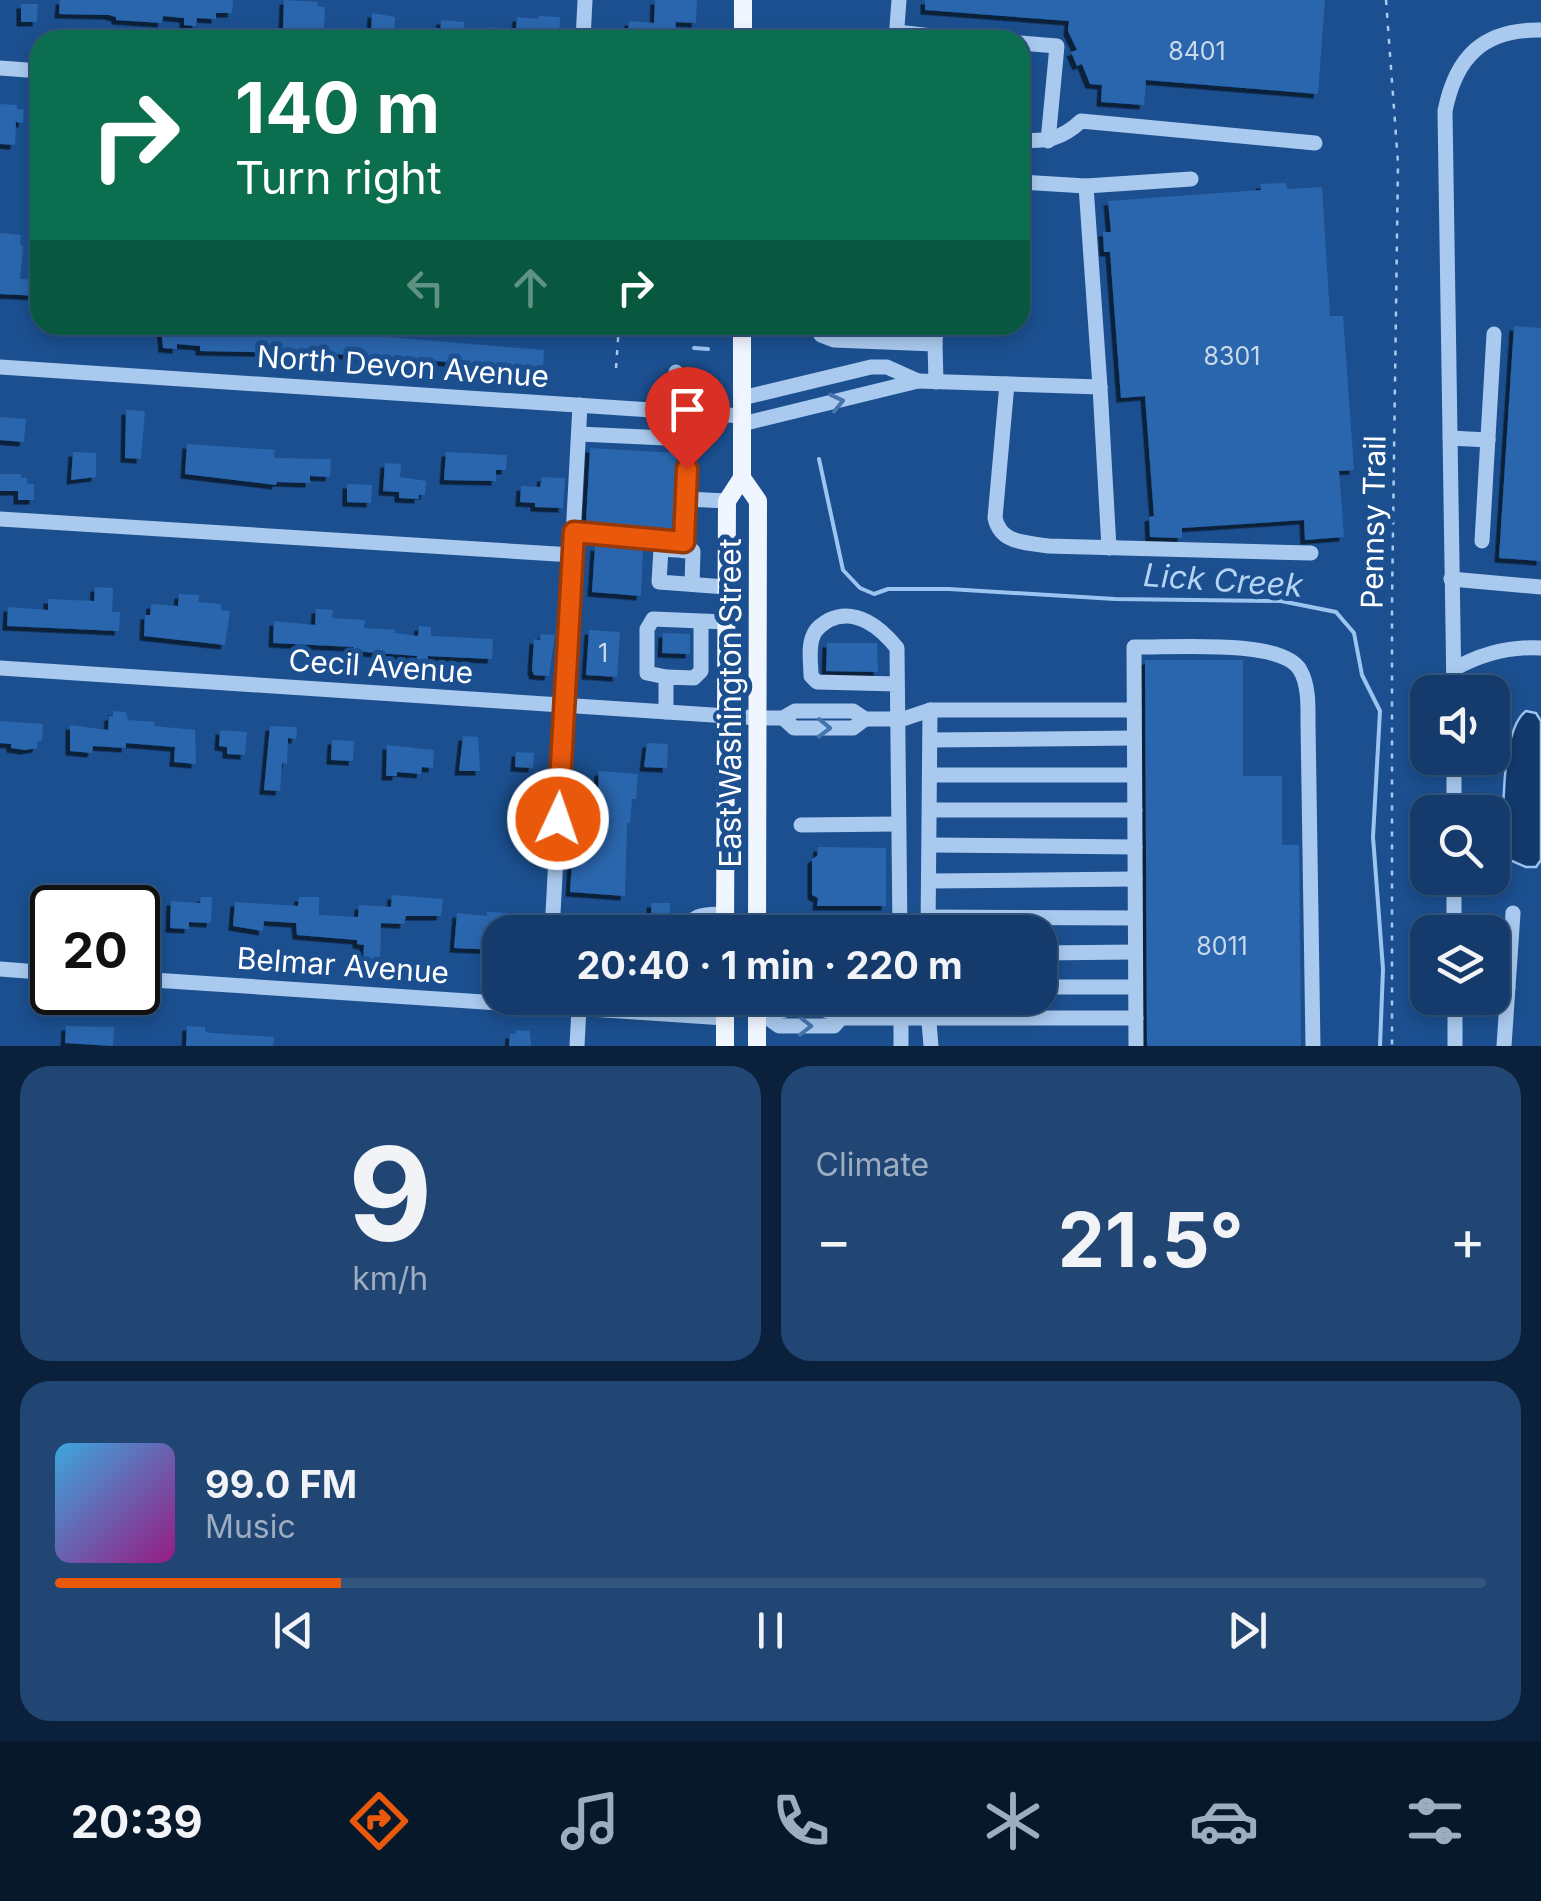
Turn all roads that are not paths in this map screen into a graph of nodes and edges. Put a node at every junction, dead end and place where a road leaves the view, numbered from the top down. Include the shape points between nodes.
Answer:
1 (585, 0) edge
2 (743, 0) edge
3 (899, 0) edge
4 (583, 30) edge
5 (743, 30) edge
6 (897, 30) edge
7 (1541, 30) edge
8 (1030, 44) edge
9 (0, 68) edge
10 (30, 70) edge
11 (1030, 140) edge
12 (1048, 141) junction
13 (1315, 143) dead end
14 (1190, 179) dead end
15 (1030, 183) edge
16 (1086, 186) junction
17 (1494, 334) dead end
18 (742, 335) edge
19 (822, 335) edge
20 (935, 335) edge
21 (935, 344) junction
22 (0, 367) edge
23 (676, 372) dead end
24 (918, 381) junction
25 (936, 382) junction
26 (1007, 384) junction
27 (1100, 388) junction
28 (580, 405) junction
29 (674, 412) junction
30 (742, 413) junction
31 (578, 434) junction
32 (674, 438) junction
33 (1450, 438) junction
34 (1488, 440) junction
35 (742, 478) junction
36 (686, 498) junction
37 (727, 501) junction
38 (0, 519) edge
39 (574, 532) junction
40 (1482, 541) dead end
41 (684, 547) junction
42 (1109, 548) junction
43 (1311, 554) dead end
44 (573, 555) junction
45 (1451, 579) junction
46 (692, 584) junction
47 (726, 587) junction
48 (1541, 587) edge
49 (700, 622) junction
50 (726, 622) junction
51 (1541, 648) edge
52 (0, 668) edge
53 (1454, 668) junction
54 (1454, 675) edge
55 (666, 677) junction
56 (897, 684) junction
57 (564, 706) junction
58 (930, 710) junction
59 (1134, 710) junction
60 (666, 712) junction
61 (726, 716) junction
62 (758, 718) junction
63 (897, 719) junction
64 (1134, 738) junction
65 (930, 740) junction
66 (930, 775) junction
67 (1134, 775) junction
68 (930, 810) junction
69 (1135, 810) junction
70 (898, 824) junction
71 (801, 825) dead end
72 (930, 845) junction
73 (1135, 848) junction
74 (1135, 879) junction
75 (929, 880) junction
76 (1513, 914) dead end
77 (553, 915) edge
78 (725, 915) edge
79 (757, 915) edge
80 (900, 915) edge
81 (928, 915) edge
82 (1135, 918) junction
83 (1057, 921) edge
84 (1510, 931) edge
85 (1135, 952) junction
86 (1057, 953) edge
87 (0, 969) edge
88 (30, 971) edge
89 (160, 979) edge
90 (1135, 986) junction
91 (1057, 987) edge
92 (482, 998) edge
93 (579, 1015) edge
94 (679, 1015) edge
95 (761, 1015) edge
96 (927, 1015) edge
97 (1454, 1015) edge
98 (1502, 1015) edge
99 (725, 1018) joint
100 (762, 1018) junction
101 (901, 1018) junction
102 (927, 1018) junction
103 (1136, 1018) junction
104 (577, 1046) edge
105 (725, 1046) edge
106 (757, 1046) edge
107 (901, 1046) edge
108 (931, 1046) edge
109 (1136, 1046) edge
110 (1313, 1046) edge
111 (1455, 1046) edge
112 (1504, 1046) edge

1 - 4 street
2 - 5 main road
3 - 6 street
7 - 33 street via 1511,32 1478,46 1448,98
8 - 12 street via 1058,46
9 - 10 street
11 - 12 street
12 - 13 street via 1081,121
14 - 16 street
15 - 16 street
16 - 27 street
17 - 34 street
18 - 30 main road, East Washington Street
19 - 21 street
20 - 21 street
21 - 25 street
22 - 28 street, North Devon Avenue
23 - 29 street
24 - 25 street
30 -> 24 street
24 - 30 street via 872,366
25 - 26 street
26 - 27 street
26 - 42 street via 998,530 1009,540
27 - 42 street
28 - 29 street, North Devon Avenue
28 - 31 street
29 - 30 street, North Devon Avenue
29 - 32 street
30 - 35 main road, East Washington Street
31 - 32 street
31 - 39 street
32 - 36 street via 688,439
33 - 34 street
33 - 45 street
34 - 40 street
35 - 37 main road, East Washington Street
35 - 62 main road, East Washington Street via 758,501
36 - 37 street
36 - 41 street
37 - 47 main road, East Washington Street
38 - 44 street
39 - 41 street
39 - 44 street
41 - 46 street via 693,551
41 - 46 street via 661,549 659,582
42 - 43 street
44 - 57 street
45 - 48 street
45 - 53 street
46 - 47 street
47 - 50 main road, East Washington Street
49 - 50 street
49 - 55 street via 698,676
49 - 55 street via 649,623 647,672
50 - 61 main road, East Washington Street
51 - 53 street via 1502,650
52 - 57 street, Cecil Avenue
53 - 54 street
55 - 60 street
56 - 56 street via 897,648 871,623 838,616 816,629 811,676 817,682
56 - 63 street
57 - 60 street, Cecil Avenue
57 - 77 street
58 - 59 street, Cecil Avenue
58 - 63 street, Cecil Avenue
58 - 65 street
59 - 64 street
59 - 110 street via 1134,648 1256,650 1301,670 1308,694
60 - 61 street, Cecil Avenue
61 - 62 street, Cecil Avenue
61 - 78 main road, East Washington Street
62 - 63 street, Cecil Avenue via 782,718 794,728 852,728 865,719
62 - 79 main road, East Washington Street
63 - 70 street
64 - 65 street
64 - 67 street
65 - 66 street
66 - 67 street
66 - 68 street
67 - 69 street
68 - 69 street
68 - 72 street
69 - 73 street
70 - 71 street
70 - 80 street
72 - 73 street
72 - 75 street
73 - 74 street
74 - 75 street
74 - 82 street
75 - 81 street
76 - 84 street
82 - 83 street
82 - 85 street
85 - 86 street
85 - 90 street
87 - 88 street
89 - 92 street, Belmar Avenue
90 - 91 street
90 - 103 street
93 - 104 street
94 - 99 street, Belmar Avenue
95 - 100 main road
96 - 102 street
97 - 111 street
98 - 112 street
99 - 105 main road
100 - 101 street via 779,1026
100 - 106 main road
101 - 102 street
101 - 107 street
102 - 103 street
102 - 108 street
103 - 109 street

